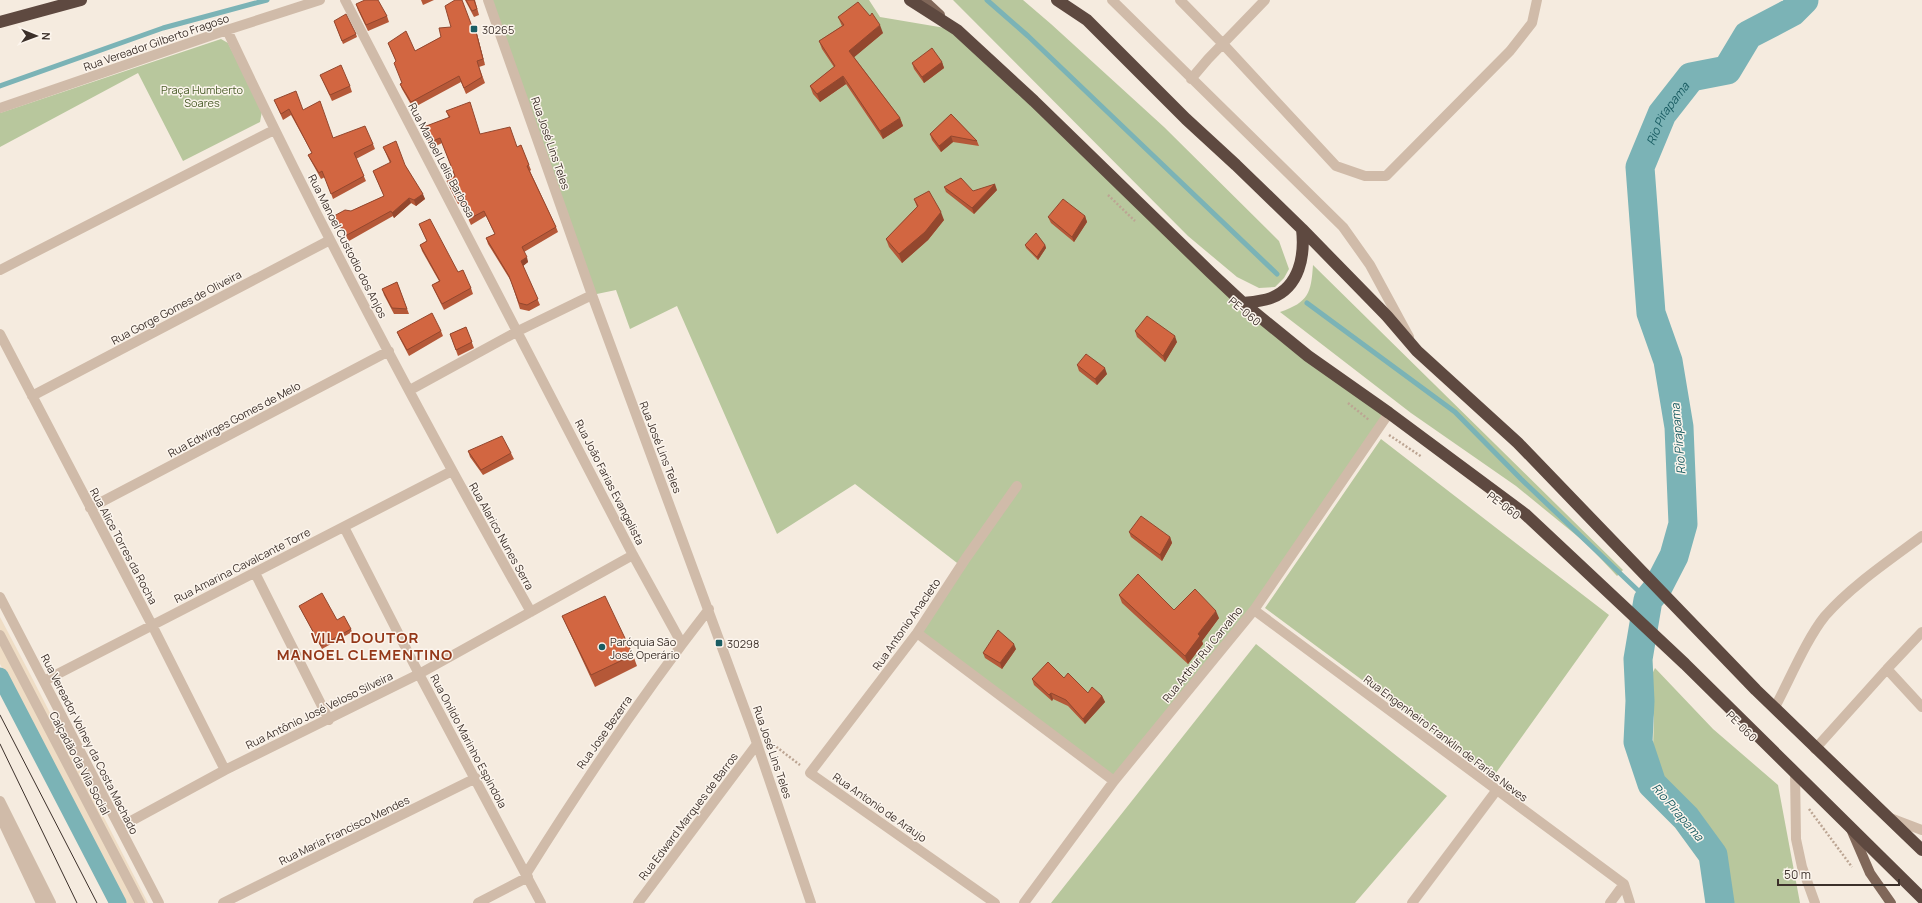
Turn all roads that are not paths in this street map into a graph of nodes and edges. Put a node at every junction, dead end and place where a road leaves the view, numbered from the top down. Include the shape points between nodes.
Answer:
1 (81, 0) edge
2 (320, 0) edge
3 (345, 0) edge
4 (488, 0) edge
5 (910, 0) edge
6 (924, 0) edge
7 (1056, 0) edge
8 (1066, 0) edge
9 (1112, 0) edge
10 (1180, 0) edge
11 (1265, 0) edge
12 (1538, 0) edge
13 (1087, 20) junction
14 (0, 22) edge
15 (227, 30) junction
16 (957, 30) junction
17 (1223, 44) junction
18 (1191, 79) junction
19 (0, 108) edge
20 (274, 130) junction
21 (1302, 229) junction
22 (330, 240) junction
23 (0, 270) edge
24 (592, 295) junction
25 (1244, 303) junction
26 (518, 331) junction
27 (0, 334) edge
28 (389, 351) junction
29 (1417, 351) junction
30 (410, 390) junction
31 (32, 396) junction
32 (1389, 412) junction
33 (452, 471) junction
34 (1017, 486) dead end
35 (90, 508) junction
36 (344, 526) junction
37 (1922, 536) edge
38 (633, 555) junction
39 (255, 573) junction
40 (0, 597) edge
41 (709, 609) junction
42 (1254, 610) junction
43 (531, 612) junction
44 (152, 625) junction
45 (1922, 632) edge
46 (917, 633) junction
47 (0, 635) edge
48 (682, 644) junction
49 (1887, 669) junction
50 (419, 674) junction
51 (44, 681) junction
52 (1775, 707) junction
53 (1922, 707) edge
54 (329, 720) junction
55 (758, 744) junction
56 (1815, 749) junction
57 (225, 770) junction
58 (1795, 772) junction
59 (810, 773) joint
60 (476, 778) junction
61 (1114, 781) junction
62 (1496, 791) junction
63 (0, 801) edge
64 (0, 816) edge
65 (1890, 818) junction
66 (120, 826) junction
67 (1851, 827) junction
68 (1922, 830) edge
69 (1922, 850) edge
70 (527, 876) junction
71 (1624, 884) junction
72 (1922, 898) edge
73 (41, 903) edge
74 (51, 903) edge
75 (140, 903) edge
76 (159, 903) edge
77 (222, 903) edge
78 (478, 903) edge
79 (541, 903) edge
80 (638, 903) edge
81 (811, 903) edge
82 (994, 903) edge
83 (1024, 903) edge
84 (1412, 903) edge
85 (1610, 903) edge
86 (1630, 903) edge
87 (1814, 903) edge
88 (1891, 903) edge

1 - 14 highway
2 - 15 street, Rua Vereador Gilberto Fragoso
3 - 26 street, Rua Manoel Lelis Barbosa
4 - 24 street, Rua José Lins Teles
5 - 16 highway, PE-060
6 - 16 main road
7 - 13 highway
8 - 13 main road
9 - 18 street
10 - 17 street
11 - 17 street
12 - 17 street via 1532,23 1510,51 1386,176 1364,176 1336,166
13 - 21 highway
15 - 19 street, Rua Vereador Gilberto Fragoso
15 - 20 street, Rua Manoel Custodio dos Anjos
16 - 25 highway, PE-060
17 - 18 street
18 - 29 street via 1343,227 1370,265
20 - 22 street, Rua Manoel Custodio dos Anjos
20 - 23 street
21 - 25 highway via 1303,258 1291,283 1272,298
21 - 29 highway via 1387,316
22 - 28 street, Rua Manoel Custodio dos Anjos
22 - 31 street, Rua Gorge Gomes de Oliveira
24 - 26 street
24 - 41 street, Rua José Lins Teles
25 - 32 highway, PE-060 via 1308,356
26 - 30 street
26 - 38 street, Rua João Farias Evangelista
27 - 31 street, Rua Alice Torres da Rocha
28 - 30 street, Rua Manoel Custodio dos Anjos
28 - 35 street, Rua Edwirges Gomes de Melo
29 - 52 highway via 1518,443 1631,562
30 - 33 street, Rua Manoel Custodio dos Anjos
31 - 35 street, Rua Alice Torres da Rocha
32 - 42 street, Rua Arthur Rui Carvalho
32 - 58 highway, PE-060 via 1525,514 1604,586
33 - 36 street, Rua Amarina Cavalcante Torre
33 - 43 street, Rua Alarico Nunes Serra
34 - 46 street, Rua Antonio Anacleto
35 - 44 street, Rua Alice Torres da Rocha
36 - 39 street, Rua Amarina Cavalcante Torre
36 - 50 street, Rua Onildo Marinho Espindola
37 - 52 street via 1879,568 1825,617
38 - 43 street, Rua Antônio José Veloso Silveira
38 - 48 street, Rua João Farias Evangelista
39 - 44 street, Rua Amarina Cavalcante Torre
39 - 54 street
40 - 51 street, Rua Vereador Volney da Costa Machado
41 - 48 street, Rua Jose Bezerra
41 - 55 street, Rua José Lins Teles
42 - 61 street, Rua Arthur Rui Carvalho
42 - 62 street, Rua Engenheiro Franklin de Farias Neves
43 - 50 street, Rua Antônio José Veloso Silveira
44 - 51 street, Rua Amarina Cavalcante Torre
44 - 57 street, Rua Alice Torres da Rocha
45 - 49 street
46 - 59 street, Rua Antonio Anacleto
46 - 61 street
47 - 75 street, Calçadão da Vila Social
48 - 70 street, Rua Jose Bezerra via 584,781
49 - 53 street
49 - 56 street
50 - 54 street, Rua Antônio José Veloso Silveira
50 - 60 street, Rua Onildo Marinho Espindola
51 - 66 street, Rua Vereador Volney da Costa Machado
52 - 56 highway
54 - 57 street, Rua Antônio José Veloso Silveira
55 - 80 street, Rua Edward Marques de Barros
55 - 81 street, Rua José Lins Teles
56 - 65 highway
57 - 66 street, Rua Antônio José Veloso Silveira
58 - 67 highway, PE-060
58 - 87 street via 1796,839
59 - 82 street, Rua Antonio de Araujo
60 - 70 street, Rua Onildo Marinho Espindola
60 - 77 street, Rua Maria Francisco Mendes
61 - 83 street, Rua Arthur Rui Carvalho
62 - 71 street, Rua Engenheiro Franklin de Farias Neves
62 - 84 street
63 - 74 street
64 - 73 street
65 - 68 street
65 - 69 highway
66 - 76 street, Rua Vereador Volney da Costa Machado
67 - 72 highway, PE-060
67 - 88 main road via 1870,873
70 - 78 street
70 - 79 street, Rua Onildo Marinho Espindola
71 - 85 street
71 - 86 street

